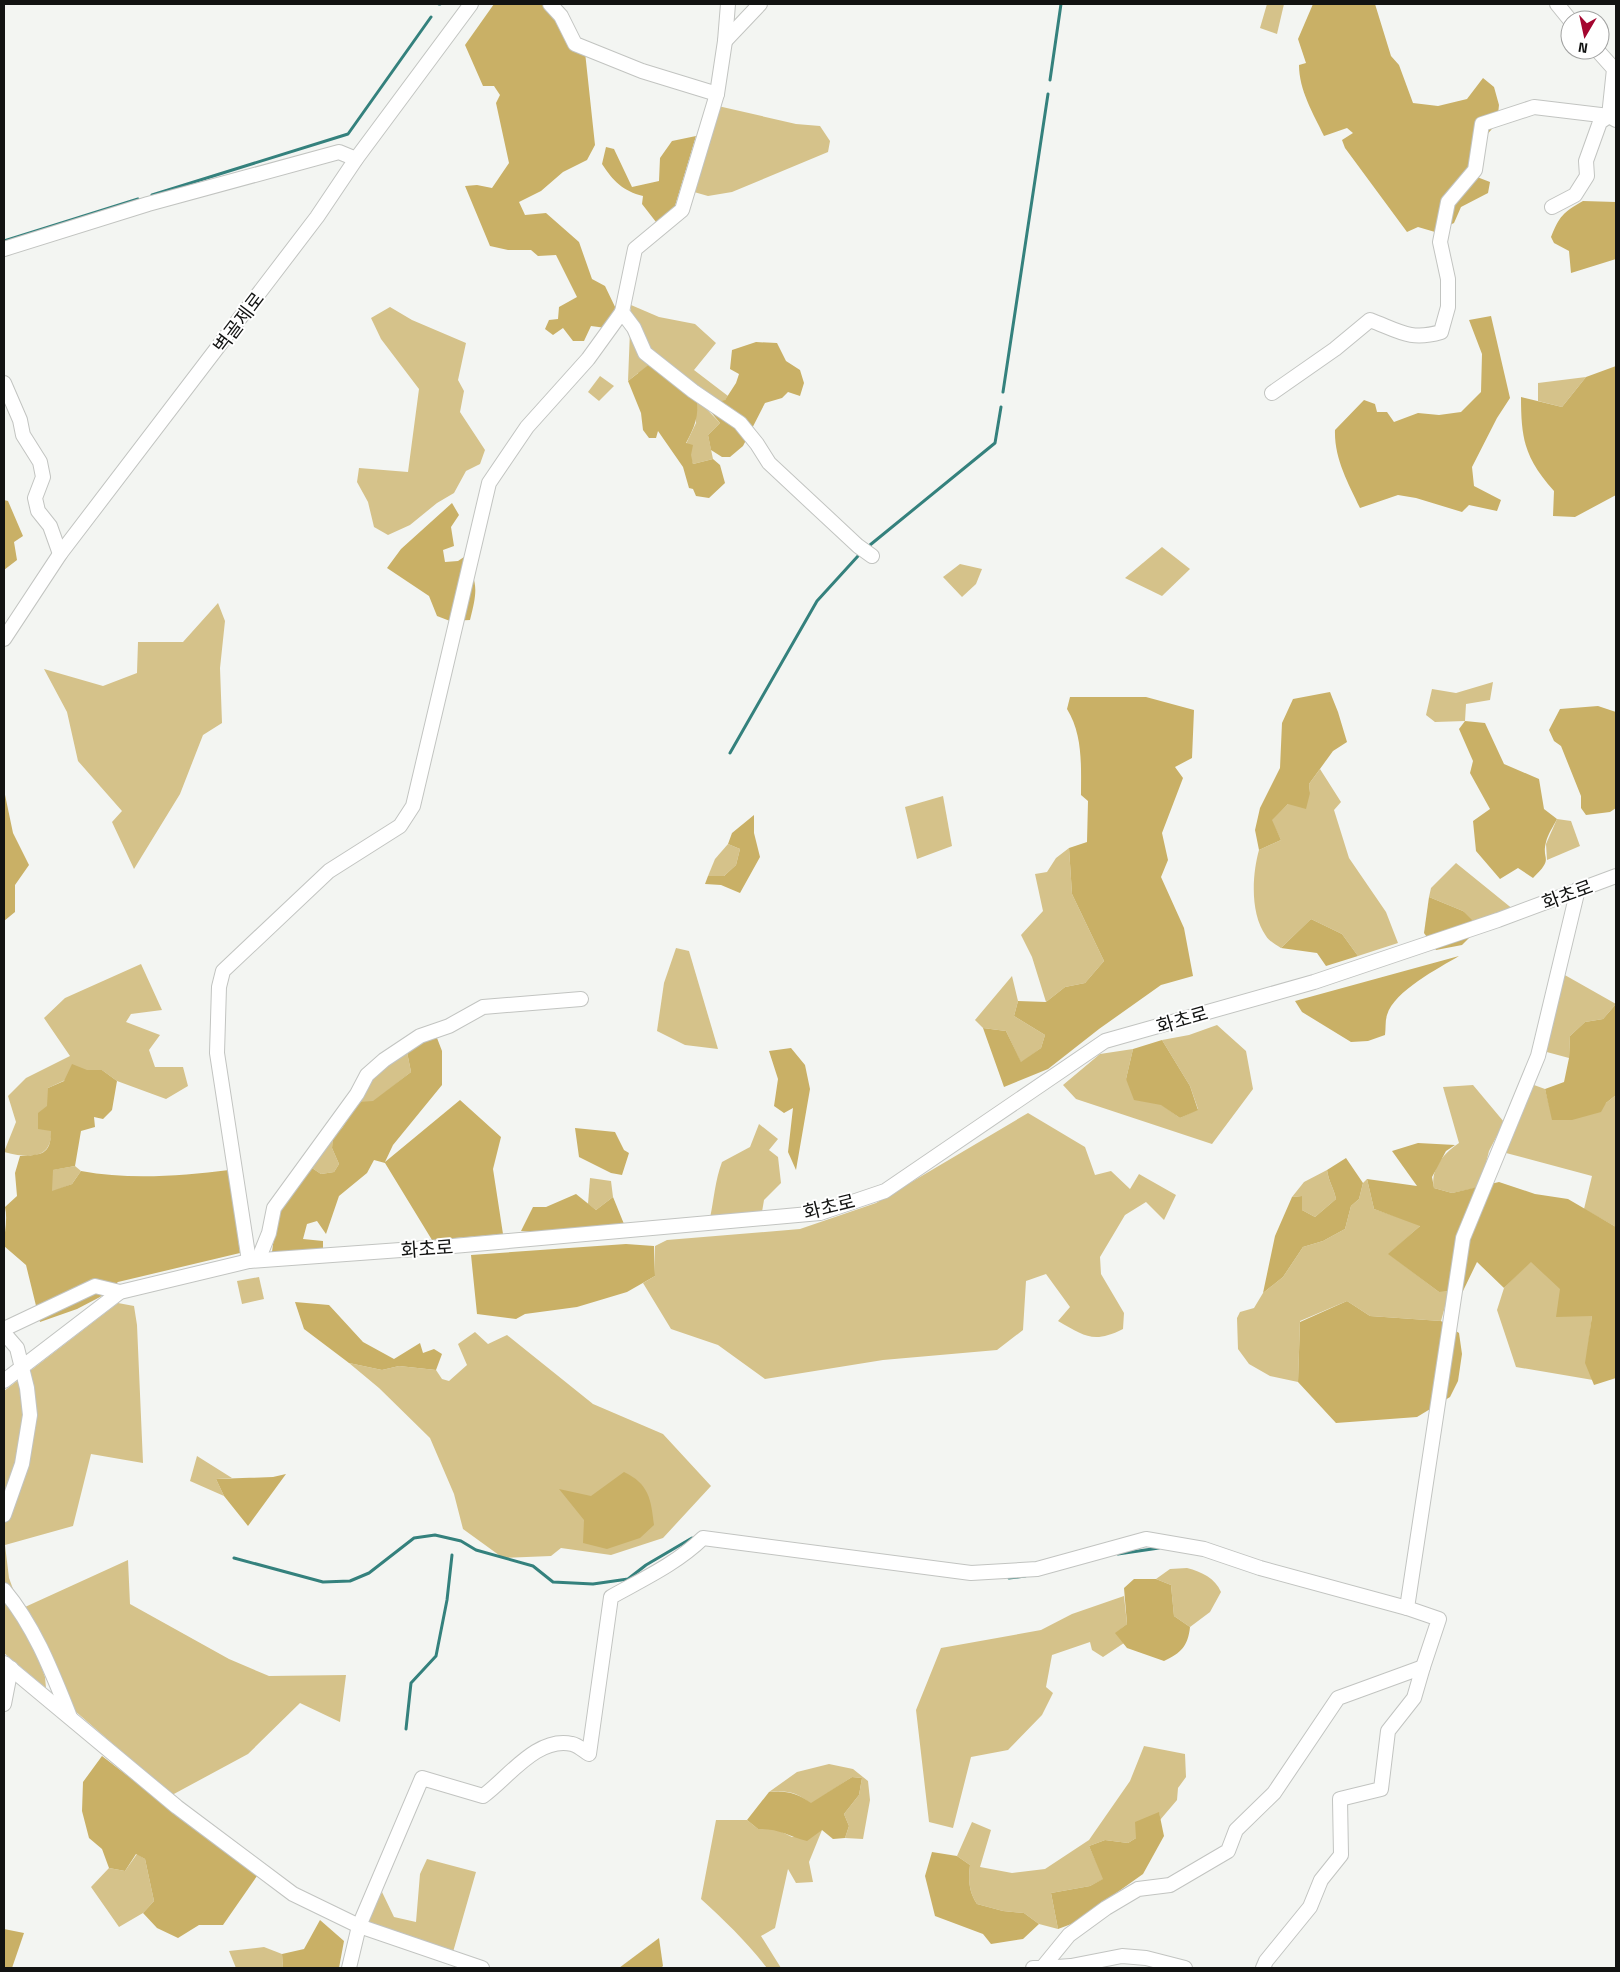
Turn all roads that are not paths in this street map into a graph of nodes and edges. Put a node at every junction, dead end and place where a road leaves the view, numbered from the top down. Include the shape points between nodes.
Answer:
1 (471, 4) edge
2 (550, 4) edge
3 (728, 4) edge
4 (760, 4) edge
5 (725, 41) junction
6 (1606, 60) edge
7 (717, 94) junction
8 (1613, 118) edge
9 (356, 159) junction
10 (1552, 207) dead end
11 (4, 249) edge
12 (622, 312) junction
13 (4, 383) edge
14 (1272, 393) dead end
15 (60, 554) junction
16 (872, 556) dead end
17 (4, 639) edge
18 (1616, 876) edge
19 (1578, 889) junction
20 (581, 999) dead end
21 (253, 1261) junction
22 (120, 1292) junction
23 (4, 1329) edge
24 (4, 1333) edge
25 (22, 1367) junction
26 (4, 1381) edge
27 (4, 1515) edge
28 (4, 1590) edge
29 (1407, 1608) junction
30 (7, 1665) edge
31 (1424, 1667) junction
32 (4, 1704) edge
33 (71, 1719) junction
34 (359, 1926) junction
35 (349, 1968) edge
36 (482, 1968) edge
37 (1033, 1968) edge
38 (1042, 1968) edge
39 (1185, 1968) edge
40 (1263, 1968) edge

1 - 9 street, 벽골제로
2 - 7 street via 561,16 575,44 642,71
3 - 5 street
4 - 5 street
5 - 7 street
6 - 8 street via 1614,69
7 - 12 street via 682,210 635,249
8 - 10 street via 1600,122 1586,161 1587,176 1575,195
8 - 14 street via 1534,107 1482,124 1475,170 1448,202 1440,242 1448,279 1448,306 1441,332 1413,337 1370,320
9 - 11 street via 339,152 148,204
9 - 15 street, 벽골제로 via 311,224
12 - 16 street via 634,328 645,353 740,424 768,463
12 - 21 street via 588,359 527,427 489,482 413,806 400,826 329,871 223,971 219,987 217,1053
13 - 15 street via 23,435 40,462 43,477 35,498 38,511 50,526
15 - 17 street, 벽골제로
18 - 19 street, 화초로
19 - 21 street, 화초로 via 1498,920 1314,982 1105,1041 885,1191 820,1213
19 - 29 street via 1538,1056 1463,1238
20 - 21 street via 483,1007 449,1026 420,1036 384,1060 367,1075 358,1094 274,1208 269,1233
21 - 22 street, 화초로
22 - 23 street via 95,1286
22 - 25 street, 화초로
24 - 25 street via 17,1348
25 - 26 street, 화초로
25 - 27 street via 30,1415 22,1464
28 - 33 street via 18,1607 45,1655
29 - 31 street via 1439,1619
29 - 34 street via 1260,1568 1204,1549 1146,1539 1037,1569 971,1573 703,1538 690,1551 649,1578 611,1597 589,1754 574,1744 559,1743 528,1755 483,1796 422,1778
30 - 32 street
30 - 33 street
31 - 38 street via 1338,1698 1274,1794 1236,1830 1228,1851 1170,1885 1138,1889 1106,1908 1069,1935
31 - 40 street via 1414,1698 1388,1732 1381,1789 1340,1800 1341,1855 1321,1880 1310,1907
33 - 34 street via 177,1807 293,1894
34 - 35 street
34 - 36 street
37 - 38 street
38 - 39 street via 1122,1956 1146,1958

